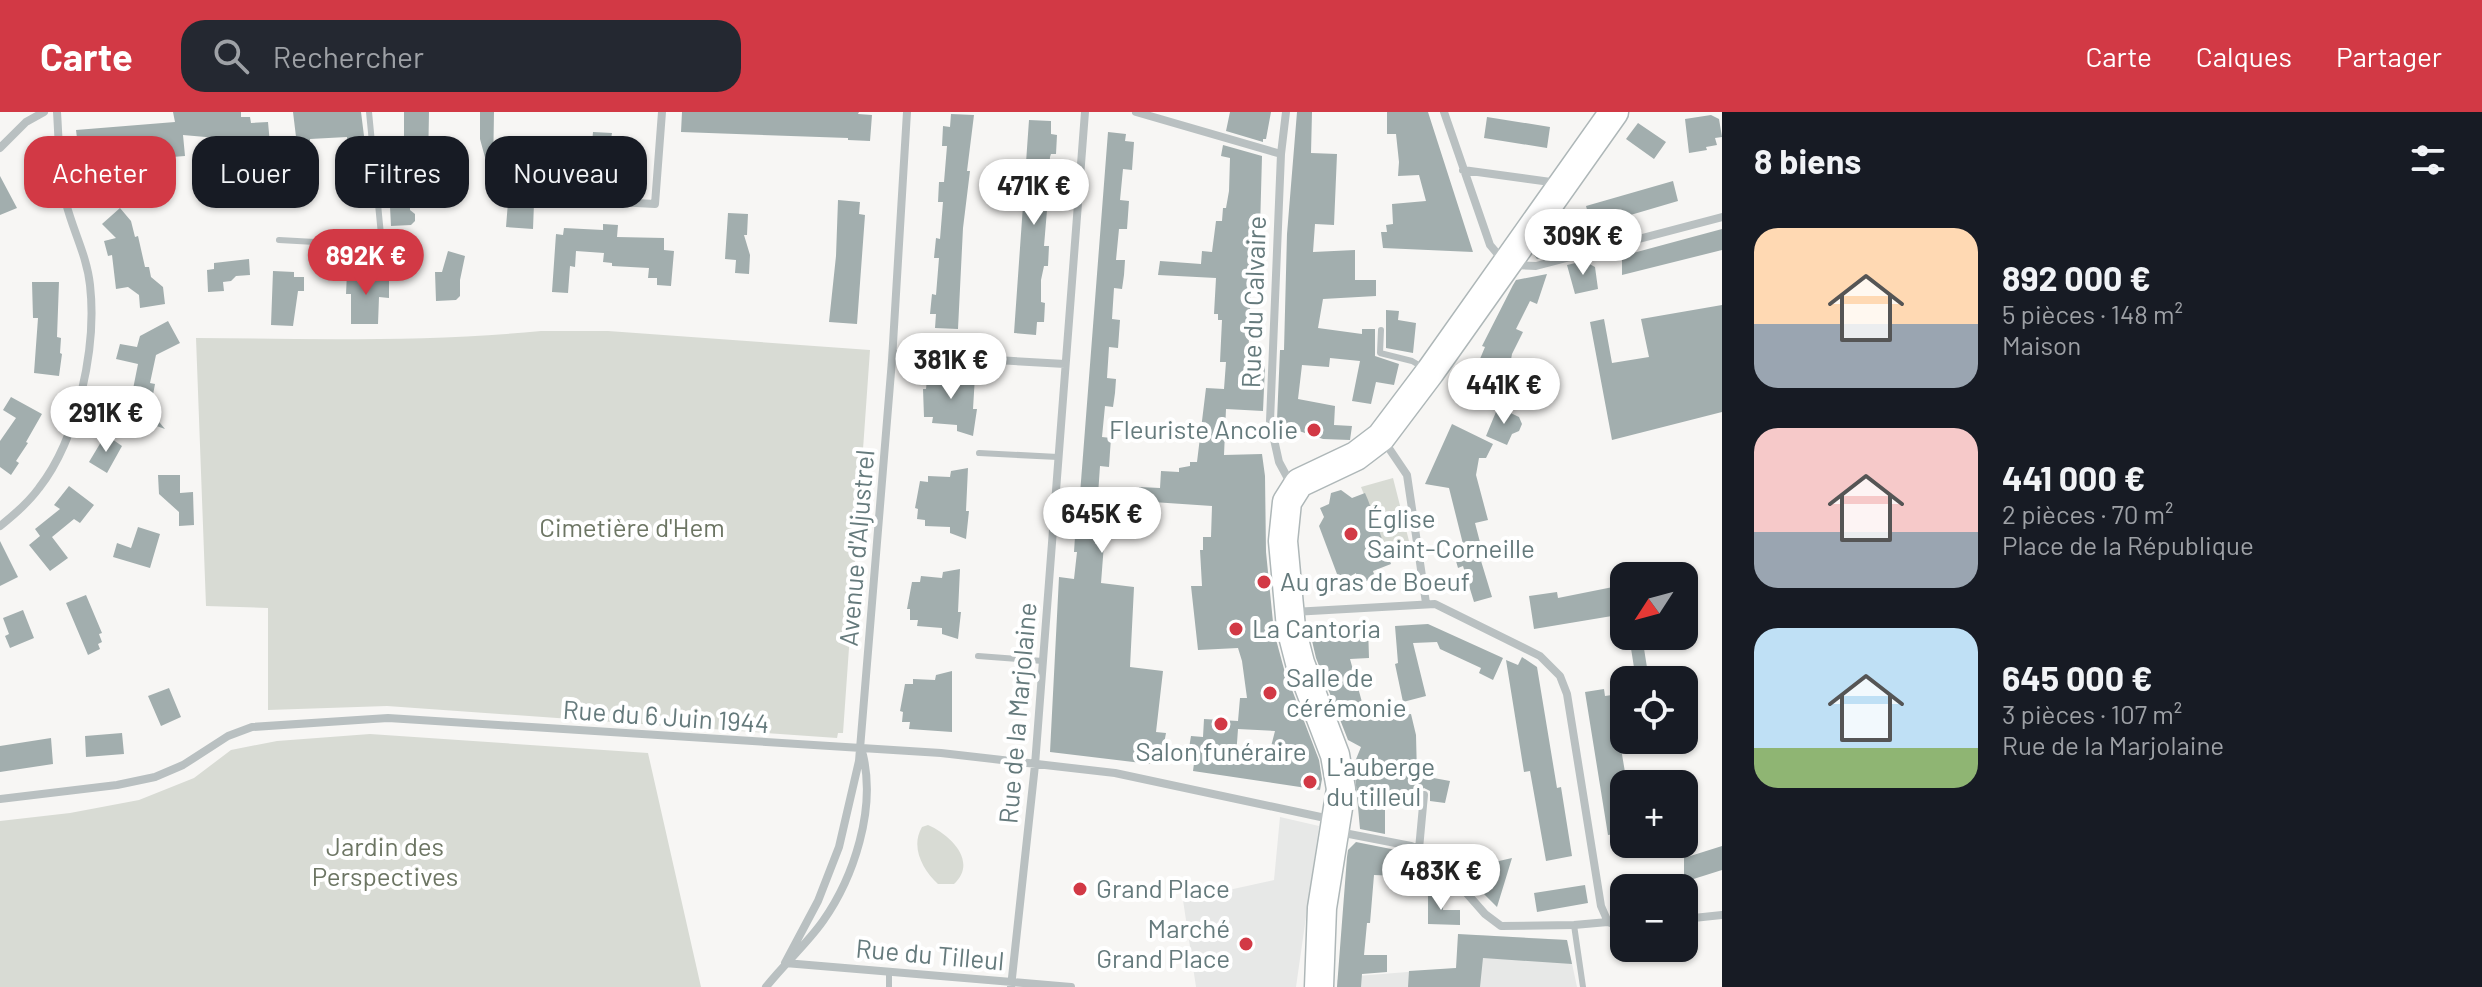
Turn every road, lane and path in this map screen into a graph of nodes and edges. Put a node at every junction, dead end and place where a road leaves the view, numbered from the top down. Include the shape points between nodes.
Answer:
1 (44, 112) edge
2 (57, 112) edge
3 (369, 112) edge
4 (662, 112) edge
5 (907, 112) edge
6 (1085, 112) edge
7 (1136, 112) edge
8 (1286, 112) edge
9 (1444, 112) edge
10 (1614, 112) edge
11 (0, 148) edge
12 (1281, 154) junction
13 (1463, 170) junction
14 (1565, 183) junction
15 (647, 204) edge
16 (1722, 217) edge
17 (279, 240) dead end
18 (382, 245) junction
19 (405, 247) dead end
20 (1506, 264) junction
21 (1381, 330) dead end
22 (893, 354) junction
23 (1065, 364) junction
24 (1430, 372) junction
25 (1381, 437) junction
26 (979, 453) dead end
27 (1058, 457) junction
28 (1294, 488) junction
29 (0, 526) edge
30 (1426, 603) junction
31 (1288, 612) junction
32 (978, 656) dead end
33 (1043, 661) junction
34 (861, 747) junction
35 (1035, 765) junction
36 (1424, 795) dead end
37 (0, 799) edge
38 (1337, 821) junction
39 (1419, 849) junction
40 (1722, 915) edge
41 (1698, 918) edge
42 (1608, 922) joint
43 (1574, 925) junction
44 (785, 963) junction
45 (889, 972) junction
46 (1012, 984) edge
47 (766, 987) edge
48 (889, 987) edge
49 (1071, 987) edge
50 (1319, 987) edge
51 (1583, 987) edge

1 - 11 street
2 - 29 street via 63,188 88,270 87,364 79,403 48,476
3 - 18 lane
4 - 15 street via 655,204
5 - 22 street, Avenue d'Aljustrel
6 - 23 street, Rue de la Marjolaine
7 - 12 street
8 - 12 street, Rue du Calvaire
9 - 13 street
10 - 14 main road
12 - 28 street, Rue du Calvaire via 1270,421 1279,462
13 - 14 street
13 - 20 street via 1490,245
14 - 20 main road
16 - 20 street via 1536,266
17 - 18 lane
18 - 19 lane
20 - 24 main road
21 - 24 lane via 1380,353
22 - 23 street
22 - 34 street, Avenue d'Aljustrel
23 - 27 street, Rue de la Marjolaine
24 - 25 main road
25 - 28 main road
25 - 30 street via 1407,475
26 - 27 lane
27 - 33 street, Rue de la Marjolaine
28 - 31 main road via 1283,530
30 - 31 street
30 - 42 street via 1540,656 1560,676
31 - 38 main road via 1300,663 1340,774
32 - 33 lane
33 - 35 street, Rue de la Marjolaine
34 - 35 street, Rue du 6 Juin 1944
34 - 37 street, Rue du 6 Juin 1944 via 388,718 270,724 236,732 155,777
34 - 44 street, Avenue d'Aljustrel via 839,847
34 - 44 street, Avenue d'Aljustrel via 865,805 852,863 823,921
35 - 38 street, Rue du 6 Juin 1944 via 1115,773
35 - 46 street, Rue de la Marjolaine
36 - 39 street
38 - 39 street, Rue du 6 Juin 1944 via 1344,833
38 - 50 main road via 1322,908
39 - 43 street via 1441,864 1495,924
40 - 41 street
42 - 43 street
43 - 51 lane
44 - 45 street, Rue du Tilleul
44 - 47 street, Avenue d'Aljustrel
45 - 46 street, Rue du Tilleul
45 - 48 lane
46 - 49 street, Rue du Tilleul

